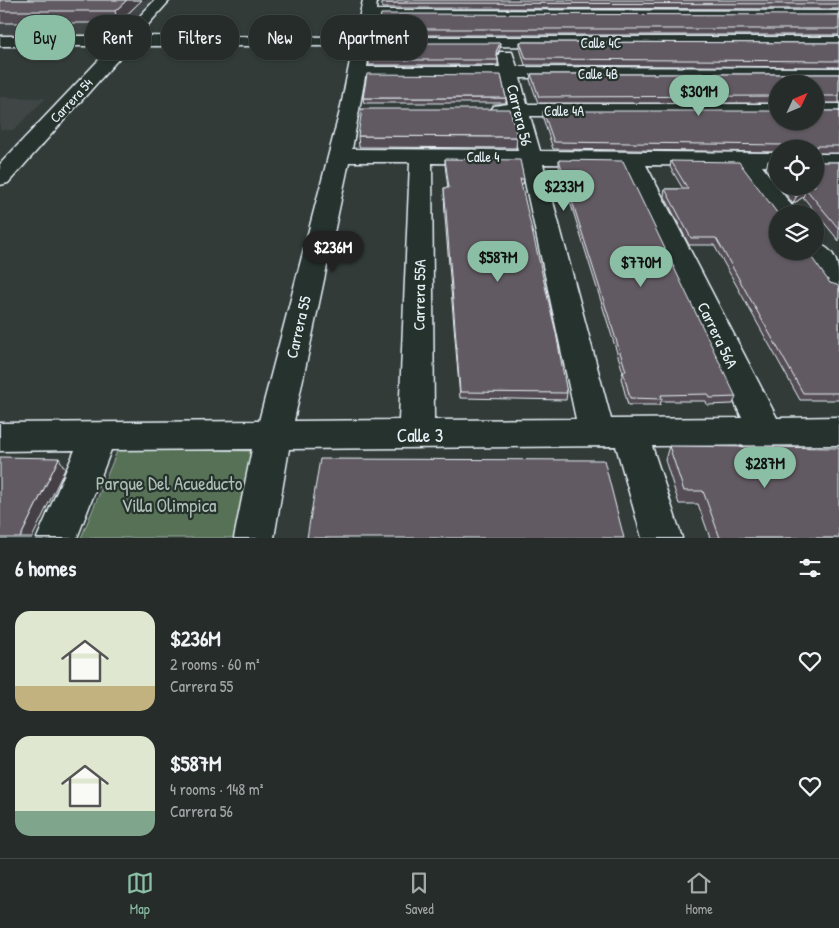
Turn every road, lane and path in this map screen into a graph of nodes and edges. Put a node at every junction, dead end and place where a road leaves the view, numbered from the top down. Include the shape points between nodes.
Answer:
1 (163, 0) edge
2 (778, 0) edge
3 (369, 7) edge
4 (494, 7) edge
5 (149, 15) edge
6 (796, 15) junction
7 (839, 15) edge
8 (0, 41) edge
9 (85, 41) edge
10 (151, 41) edge
11 (321, 41) edge
12 (427, 41) edge
13 (502, 42) junction
14 (836, 44) edge
15 (109, 60) edge
16 (359, 60) edge
17 (357, 72) junction
18 (510, 72) junction
19 (839, 73) edge
20 (479, 110) edge
21 (519, 110) junction
22 (769, 110) edge
23 (824, 110) edge
24 (839, 110) edge
25 (339, 154) junction
26 (421, 155) junction
27 (530, 156) junction
28 (631, 158) junction
29 (745, 160) junction
30 (769, 160) edge
31 (824, 161) edge
32 (839, 161) edge
33 (0, 178) edge
34 (779, 205) edge
35 (822, 260) edge
36 (839, 282) edge
37 (766, 431) junction
38 (839, 431) edge
39 (614, 434) junction
40 (416, 435) junction
41 (273, 436) junction
42 (0, 437) edge
43 (98, 438) junction
44 (56, 538) edge
45 (254, 538) edge
46 (662, 538) edge

1 - 5 street, Carrera 54
2 - 6 street
3 - 4 street
4 - 6 street
4 - 13 street, Carrera 56
6 - 7 street
6 - 14 street
8 - 9 street, Calle 4C
10 - 11 street, Calle 4C
12 - 13 street, Calle 4C
13 - 14 street, Calle 4C
13 - 18 street, Carrera 56
15 - 33 street, Carrera 54
16 - 17 street, Carrera 55
17 - 18 street, Calle 4B
17 - 25 street, Carrera 55 via 360,111
18 - 19 street, Calle 4B
18 - 21 street, Carrera 56
20 - 21 street, Calle 4A
21 - 22 street, Calle 4A
21 - 27 street, Carrera 56
23 - 24 street
25 - 26 street, Calle 4
25 - 41 street, Carrera 55
26 - 27 street, Calle 4
26 - 40 street, Carrera 55A
27 - 28 street, Calle 4
27 - 39 street, Carrera 56
28 - 29 street, Calle 4
28 - 37 street, Carrera 56A
29 - 30 street, Calle 4
29 - 34 street
31 - 32 street
35 - 36 street
37 - 38 street, Calle 3
37 - 39 street, Calle 3
39 - 40 street, Calle 3
39 - 46 street, Carrera 56
40 - 41 street, Calle 3
41 - 43 street, Calle 3
41 - 45 street, Carrera 55
42 - 43 street, Calle 3
43 - 44 street

